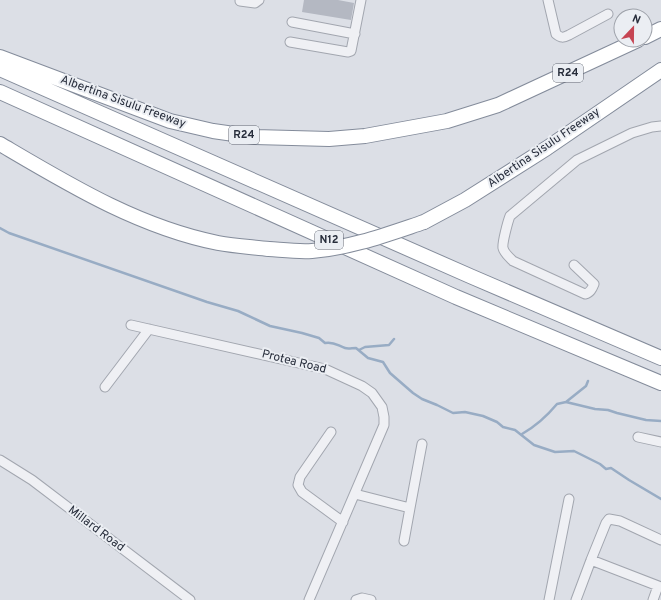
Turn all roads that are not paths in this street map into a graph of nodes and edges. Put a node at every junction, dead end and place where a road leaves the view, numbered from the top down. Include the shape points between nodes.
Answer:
1 (259, 0) edge
2 (361, 0) edge
3 (548, 0) edge
4 (240, 1) dead end
5 (608, 14) dead end
6 (292, 22) dead end
7 (355, 34) junction
8 (290, 42) dead end
9 (621, 48) edge
10 (0, 57) edge
11 (0, 69) edge
12 (661, 70) edge
13 (0, 92) edge
14 (661, 126) edge
15 (0, 144) edge
16 (574, 265) dead end
17 (131, 325) dead end
18 (149, 329) junction
19 (661, 358) edge
20 (661, 382) edge
21 (105, 387) dead end
22 (331, 432) dead end
23 (638, 437) dead end
24 (661, 442) edge
25 (422, 444) dead end
26 (0, 460) edge
27 (355, 494) junction
28 (569, 499) dead end
29 (410, 508) junction
30 (343, 522) junction
31 (661, 540) edge
32 (404, 541) dead end
33 (591, 560) junction
34 (660, 586) edge
35 (190, 600) edge
36 (310, 600) edge
37 (356, 600) edge
38 (371, 600) edge
39 (549, 600) edge
40 (576, 600) edge
41 (653, 600) edge

1 - 4 street via 255,3
2 - 7 street
3 - 5 street via 556,34 563,38
6 - 7 street
7 - 8 street via 352,49 348,52
9 - 10 highway, Albertina Sisulu Freeway / R24 via 498,105 447,121 365,136 329,139 255,137 170,121
11 - 19 highway, N12
12 - 15 highway, Albertina Sisulu Freeway, bridge via 547,148 465,200 424,222 376,238 313,251 217,243 169,229 121,211
13 - 20 highway, N12 via 456,297
14 - 16 street via 632,133 577,160 510,216 503,248 513,261 588,294 594,284
17 - 18 street, Protea Road
18 - 21 street
18 - 27 street, Protea Road via 325,369 372,393 382,407 384,426
22 - 30 street via 300,477 298,485 302,492
23 - 24 street
25 - 29 street
26 - 35 street, Millard Road via 32,480
27 - 29 street
27 - 30 street, Protea Road
28 - 39 street
29 - 32 street
30 - 36 street, Protea Road
31 - 33 street via 620,521 609,519
33 - 34 street
33 - 40 street
34 - 41 street
37 - 38 street

